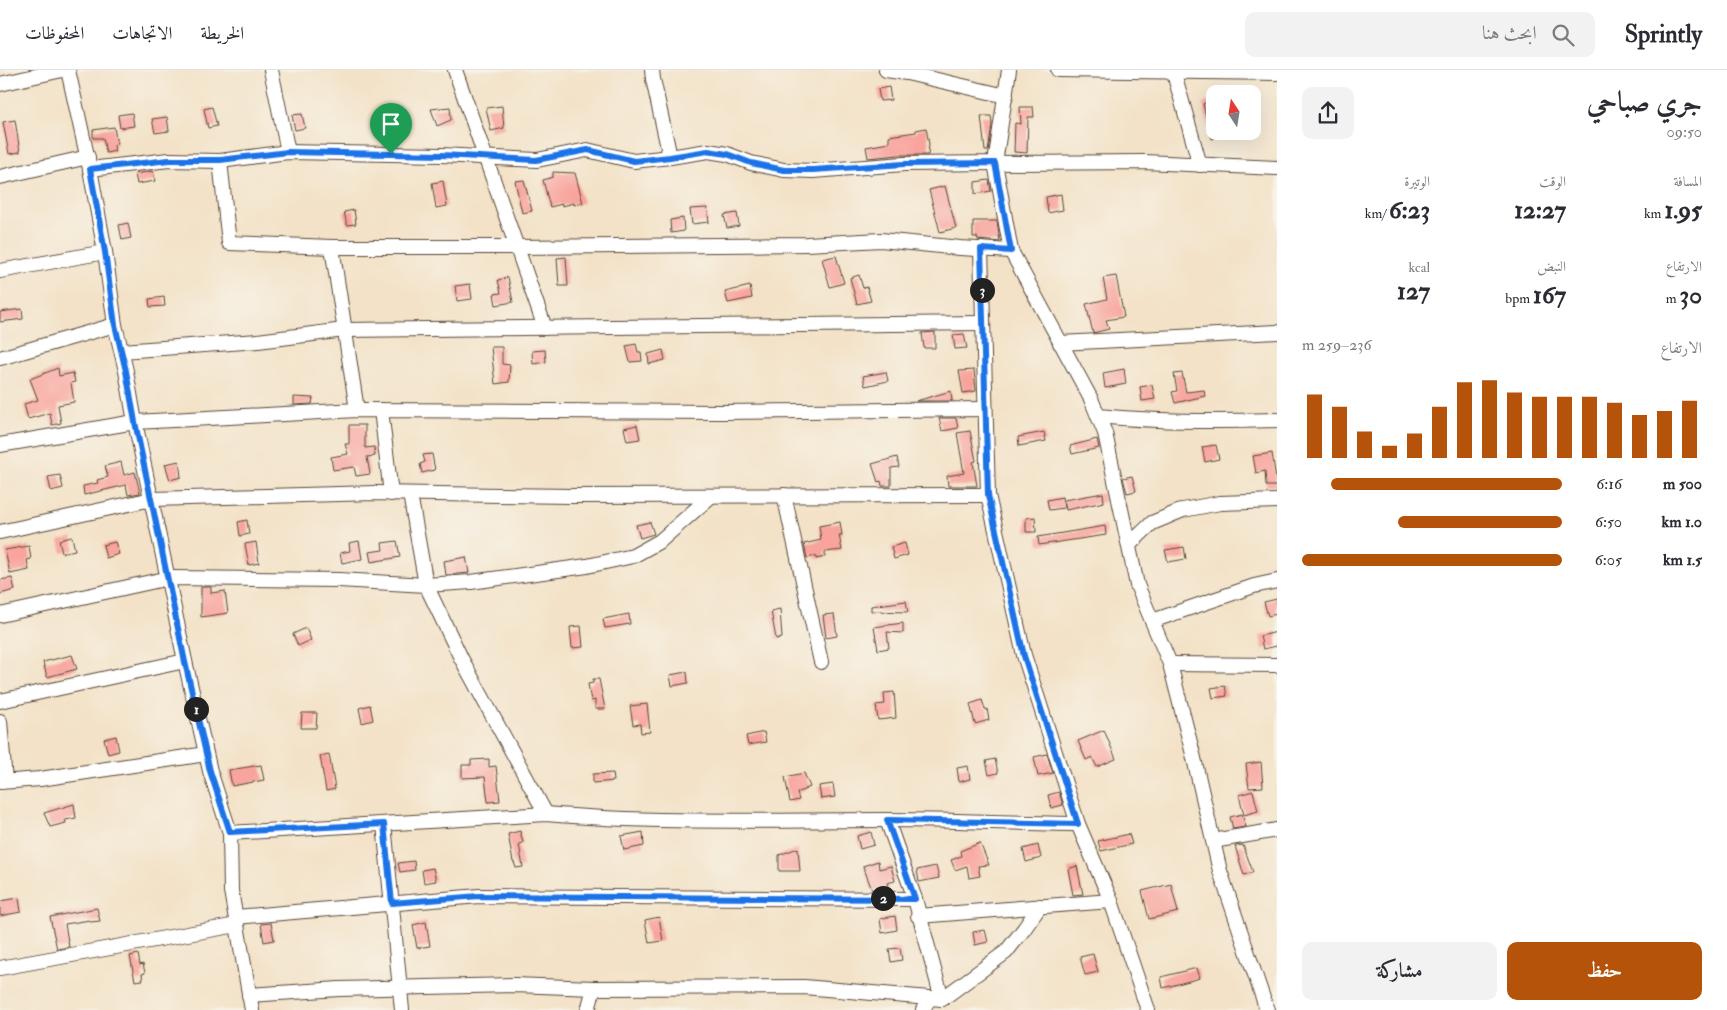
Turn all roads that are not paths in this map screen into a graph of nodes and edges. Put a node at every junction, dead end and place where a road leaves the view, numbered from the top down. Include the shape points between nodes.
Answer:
1 (62, 70) edge
2 (68, 70) edge
3 (271, 70) edge
4 (455, 70) edge
5 (652, 70) edge
6 (886, 70) edge
7 (1009, 70) edge
8 (1058, 70) edge
9 (1173, 71) edge
10 (1277, 73) edge
11 (0, 84) edge
12 (1006, 96) junction
13 (288, 152) junction
14 (485, 157) junction
15 (670, 157) junction
16 (220, 160) junction
17 (89, 163) junction
18 (995, 163) junction
19 (1200, 165) junction
20 (1277, 168) edge
21 (0, 177) edge
22 (332, 247) junction
23 (516, 247) junction
24 (981, 249) junction
25 (1011, 251) junction
26 (105, 252) junction
27 (0, 271) edge
28 (983, 324) junction
29 (115, 325) junction
30 (545, 328) junction
31 (344, 330) junction
32 (1277, 332) edge
33 (1060, 343) junction
34 (122, 350) junction
35 (0, 358) edge
36 (986, 409) junction
37 (357, 410) junction
38 (381, 410) junction
39 (1099, 416) junction
40 (1277, 420) edge
41 (135, 422) junction
42 (0, 445) edge
43 (392, 494) junction
44 (410, 494) junction
45 (784, 495) junction
46 (988, 495) junction
47 (711, 496) junction
48 (152, 500) junction
49 (1277, 500) edge
50 (0, 532) edge
51 (1129, 546) junction
52 (169, 578) junction
53 (1277, 581) edge
54 (426, 585) junction
55 (0, 615) edge
56 (1152, 621) junction
57 (185, 662) junction
58 (821, 662) dead end
59 (1170, 664) junction
60 (1277, 665) edge
61 (0, 702) edge
62 (0, 721) edge
63 (206, 754) junction
64 (3, 781) edge
65 (546, 814) junction
66 (887, 820) junction
67 (384, 824) junction
68 (1078, 824) junction
69 (1277, 830) edge
70 (230, 832) junction
71 (1213, 841) junction
72 (915, 899) junction
73 (1111, 901) junction
74 (392, 903) junction
75 (1040, 906) junction
76 (918, 916) junction
77 (236, 921) junction
78 (0, 968) edge
79 (401, 987) junction
80 (594, 988) junction
81 (248, 995) junction
82 (931, 1002) edge
83 (1268, 1005) edge
84 (252, 1010) edge
85 (402, 1010) edge
86 (588, 1010) edge
87 (1148, 1010) edge

1 - 11 street
2 - 17 street
3 - 13 street
4 - 14 street
5 - 15 street
6 - 12 street
7 - 12 street
8 - 9 street
9 - 10 street
9 - 19 street
12 - 18 street
13 - 14 street
13 - 16 street
14 - 15 street via 536,160 588,150 634,161
14 - 23 street
15 - 18 street via 708,151 784,170
16 - 17 street
16 - 22 street via 229,243
17 - 21 street
17 - 26 street
18 - 19 street
18 - 25 street
19 - 20 street
22 - 23 street
22 - 31 street
23 - 24 street via 807,244 881,240
23 - 30 street
24 - 25 street
24 - 28 street
25 - 33 street
26 - 27 street
26 - 29 street
28 - 30 street
28 - 36 street
29 - 34 street
29 - 35 street
30 - 31 street
31 - 34 street via 258,341
31 - 37 street
32 - 33 street
33 - 39 street
34 - 41 street
36 - 38 street via 722,412
36 - 46 street
37 - 38 street
37 - 41 street
38 - 43 street
39 - 40 street via 1146,421
39 - 51 street
41 - 42 street
41 - 48 street
43 - 44 street
43 - 48 street
44 - 47 street
44 - 54 street
45 - 46 street
45 - 47 street
45 - 58 street
46 - 68 street via 1024,656
47 - 54 street via 660,540 633,556 587,566
48 - 50 street
48 - 52 street
49 - 51 street via 1220,503 1184,510 1152,523
51 - 56 street via 1138,585
52 - 54 street via 339,580
52 - 55 street
52 - 57 street
53 - 56 street
54 - 65 street via 461,658
56 - 59 street
57 - 61 street
57 - 63 street
59 - 60 street
59 - 71 street
62 - 64 street
63 - 64 street via 40,779
63 - 70 street
65 - 66 street via 729,822
65 - 67 street
66 - 68 street
66 - 72 street
67 - 70 street
67 - 74 street
68 - 73 street
69 - 71 street
70 - 77 street
71 - 83 street via 1220,871
72 - 74 street via 479,896
72 - 76 street
73 - 75 street
73 - 87 street
74 - 77 street
74 - 79 street
75 - 76 street
75 - 82 street via 1006,952
76 - 82 street
77 - 78 street
77 - 81 street
79 - 80 street via 514,985
79 - 81 street
79 - 85 street
80 - 82 street via 804,987
80 - 86 street
81 - 84 street

